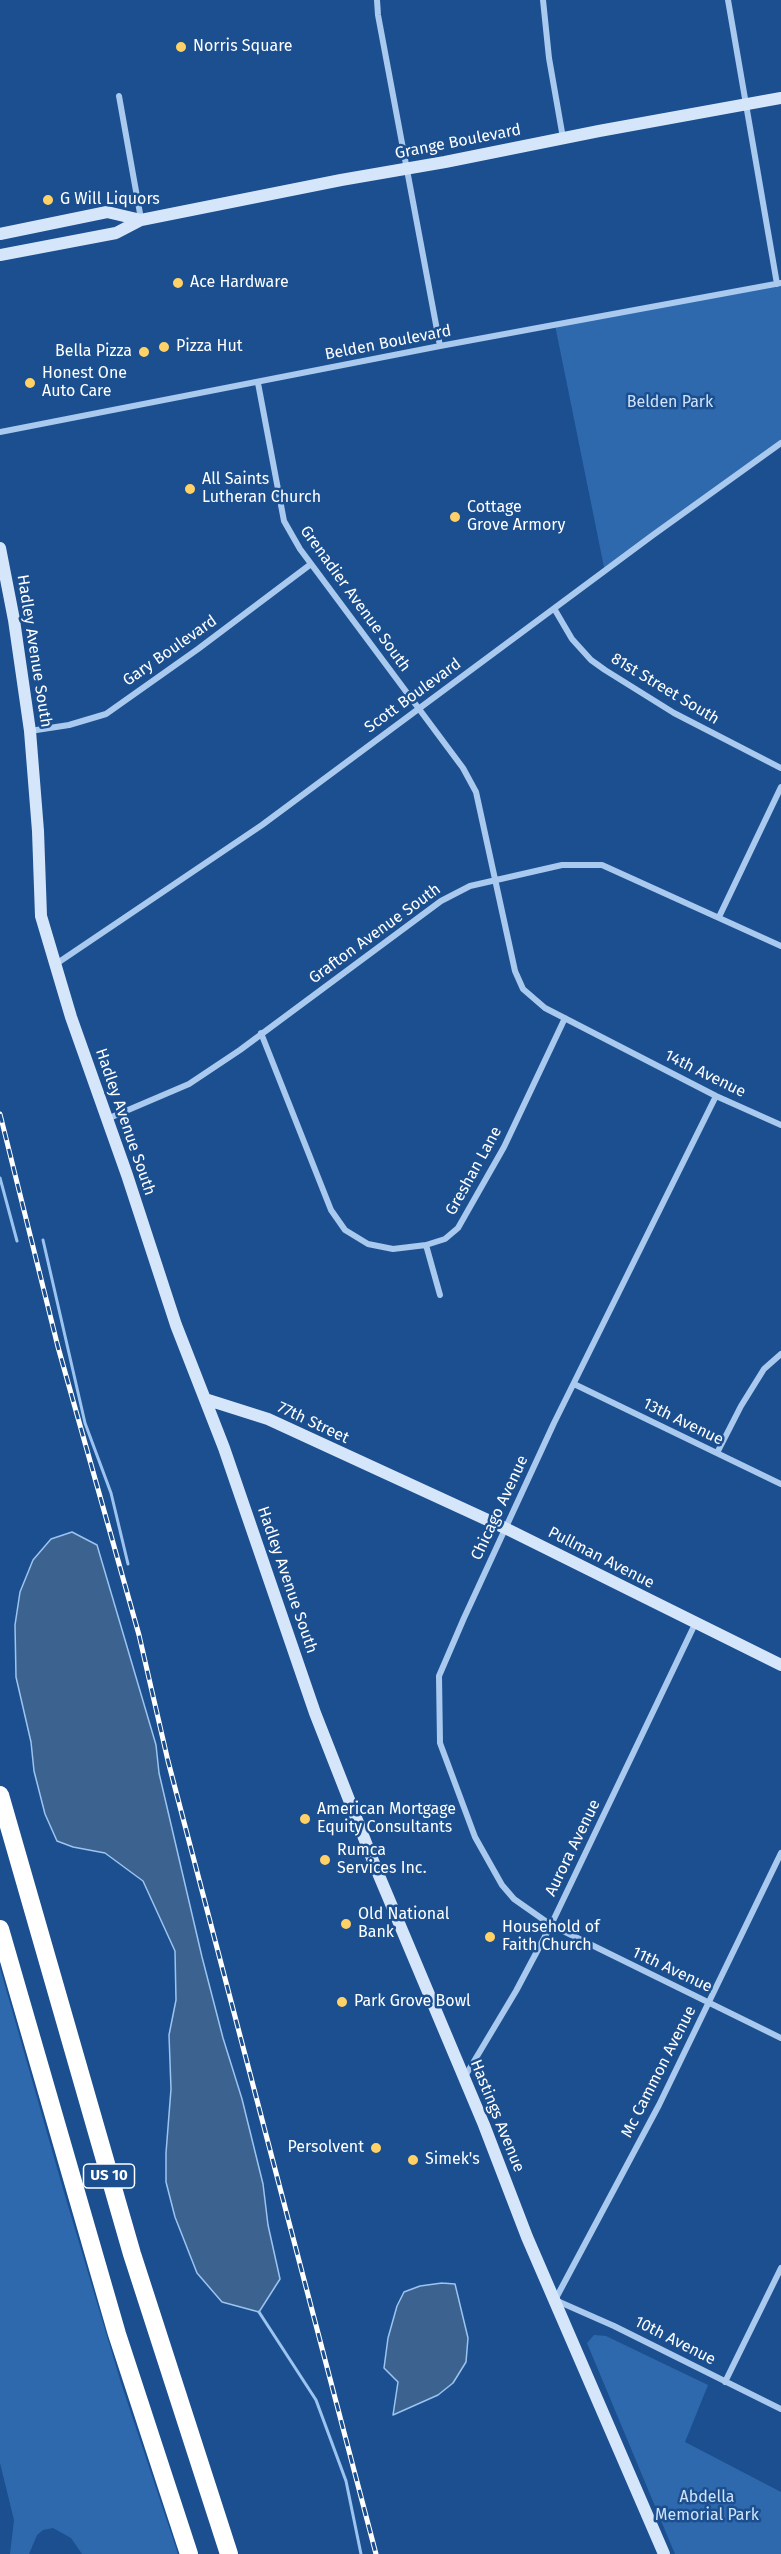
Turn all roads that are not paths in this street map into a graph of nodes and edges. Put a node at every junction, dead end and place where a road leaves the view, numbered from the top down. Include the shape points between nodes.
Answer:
1 (377, 0) edge
2 (543, 0) edge
3 (728, 0) edge
4 (119, 96) dead end
5 (781, 98) edge
6 (746, 106) junction
7 (563, 138) junction
8 (406, 169) junction
9 (141, 220) junction
10 (0, 234) edge
11 (0, 255) edge
12 (779, 284) edge
13 (440, 346) junction
14 (258, 382) junction
15 (0, 432) edge
16 (781, 443) edge
17 (0, 548) edge
18 (311, 564) junction
19 (555, 610) junction
20 (418, 709) junction
21 (30, 730) junction
22 (781, 768) edge
23 (781, 788) edge
24 (496, 879) junction
25 (719, 917) junction
26 (781, 946) edge
27 (55, 964) junction
28 (565, 1018) junction
29 (261, 1034) junction
30 (716, 1096) junction
31 (107, 1119) junction
32 (781, 1125) edge
33 (426, 1245) junction
34 (440, 1295) dead end
35 (781, 1354) edge
36 (574, 1384) junction
37 (205, 1399) junction
38 (717, 1453) junction
39 (405, 1484) joint
40 (781, 1484) edge
41 (505, 1528) junction
42 (695, 1624) junction
43 (781, 1665) edge
44 (306, 1687) joint
45 (0, 1795) edge
46 (781, 1853) edge
47 (551, 1925) junction
48 (0, 1929) edge
49 (709, 2002) junction
50 (781, 2038) edge
51 (464, 2078) junction
52 (781, 2268) edge
53 (555, 2300) junction
54 (725, 2382) junction
55 (781, 2409) edge
56 (189, 2554) edge
57 (229, 2554) edge
58 (664, 2554) edge

1 - 8 street
2 - 7 street
3 - 6 street
4 - 9 street
5 - 6 street, Grange Boulevard
6 - 7 street, Grange Boulevard
6 - 12 street
7 - 8 street, Grange Boulevard
8 - 9 street, Grange Boulevard
8 - 13 street
9 - 10 street, Grange Boulevard via 107,212
9 - 11 street, Grange Boulevard via 116,233
12 - 13 street, Belden Boulevard
13 - 14 street, Belden Boulevard
14 - 15 street, Belden Boulevard
14 - 18 street, Grenadier Avenue South via 284,521
16 - 19 street, Scott Boulevard
17 - 21 street, Hadley Avenue South
18 - 20 street, Grenadier Avenue South
18 - 21 street, Gary Boulevard via 106,714 69,725
19 - 20 street, Scott Boulevard
19 - 22 street, 81st Street South via 572,639 605,670 674,713
20 - 24 street, Grenadier Avenue South via 463,768 476,792
20 - 27 street, Scott Boulevard via 262,825
21 - 27 street, Hadley Avenue South via 41,916
23 - 25 street
24 - 25 street, Grafton Avenue South via 562,865 602,865
24 - 28 street, Grenadier Avenue South via 515,971 523,989 545,1008
24 - 29 street, Grafton Avenue South via 470,886 441,901
25 - 26 street, Grafton Avenue South
27 - 31 street, Hadley Avenue South
28 - 30 street, 14th Avenue
28 - 33 street, Greshan Lane via 504,1147 458,1228 446,1239
29 - 31 street, Grafton Avenue South via 189,1084
29 - 33 street, Greshan Lane via 330,1210 345,1230 379,1247
30 - 32 street, 14th Avenue
30 - 36 street, Chicago Avenue
31 - 37 street, Hadley Avenue South
33 - 34 street
35 - 38 street via 764,1369
36 - 38 street, 13th Avenue
36 - 41 street, Chicago Avenue
37 - 39 street, 77th Street via 268,1419
37 - 44 street, Hadley Avenue South
38 - 40 street, 13th Avenue
39 - 41 street, Pullman Avenue
41 - 42 street, Pullman Avenue
41 - 47 street, Chicago Avenue via 439,1676 440,1743 475,1837 502,1885 514,1899
42 - 43 street, Pullman Avenue
42 - 47 street, Aurora Avenue
44 - 51 street, Hastings Avenue via 375,1866
45 - 57 highway, US 10 via 132,2254
46 - 49 street, Mc Cammon Avenue
47 - 49 street, 11th Avenue
47 - 51 street, Aurora Avenue
48 - 56 highway, US 10 via 111,2313
49 - 50 street, 11th Avenue
49 - 53 street, Mc Cammon Avenue
51 - 53 street, Hastings Avenue
52 - 54 street
53 - 54 street, 10th Avenue
53 - 58 street, Hastings Avenue
54 - 55 street, 10th Avenue

